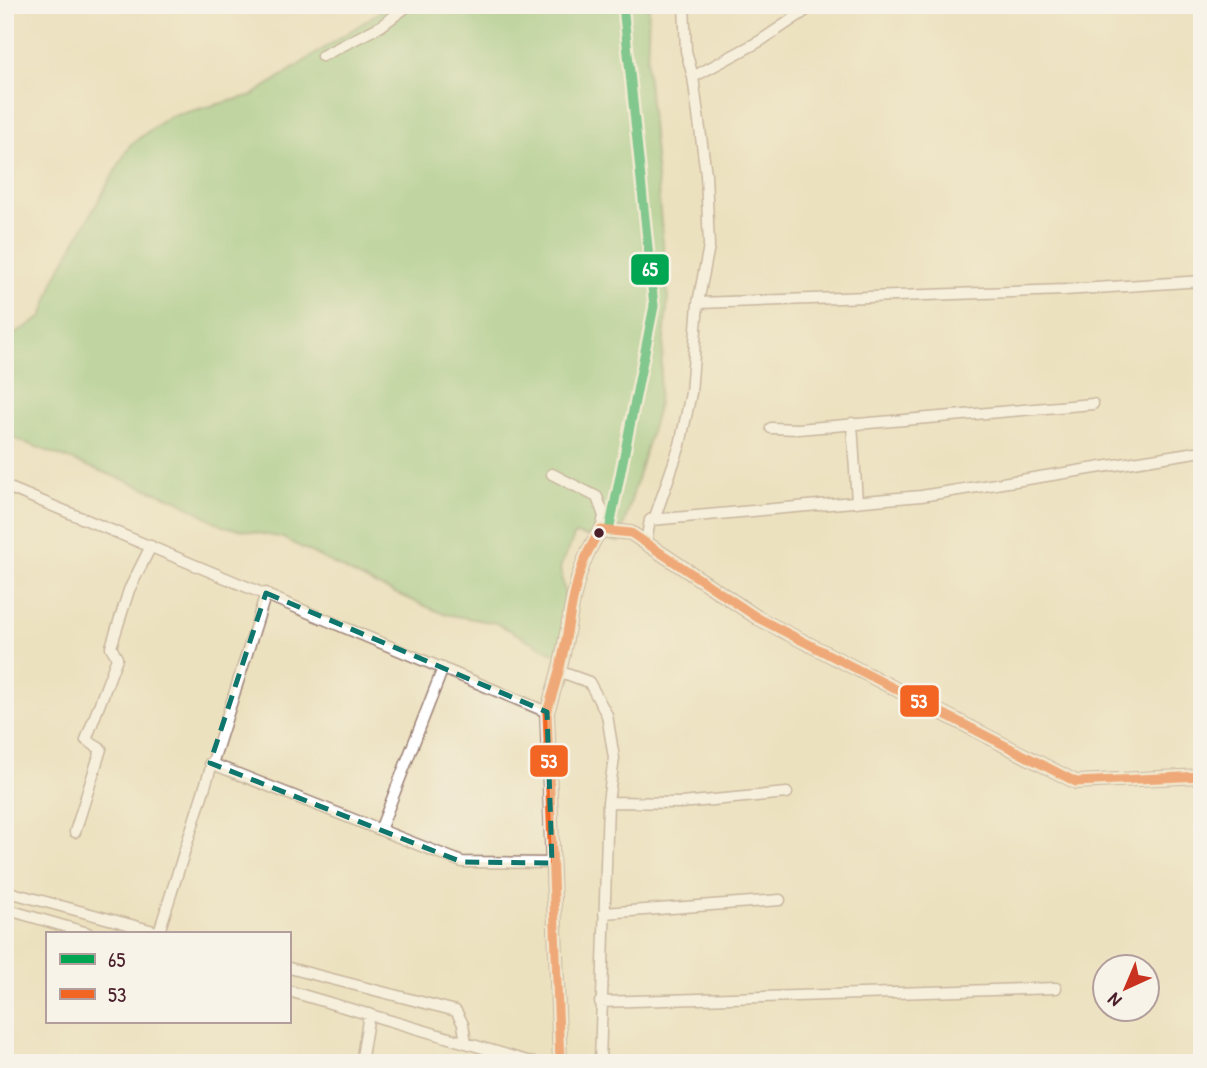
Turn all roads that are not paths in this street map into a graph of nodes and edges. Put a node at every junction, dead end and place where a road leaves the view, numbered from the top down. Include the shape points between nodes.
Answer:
1 (409, 5) edge
2 (622, 5) edge
3 (684, 5) edge
4 (814, 5) edge
5 (323, 56) dead end
6 (693, 77) junction
7 (1202, 281) edge
8 (698, 303) junction
9 (1093, 404) dead end
10 (852, 423) junction
11 (771, 428) dead end
12 (1202, 451) edge
13 (552, 474) dead end
14 (5, 486) edge
15 (856, 502) junction
16 (650, 520) junction
17 (605, 531) junction
18 (646, 542) junction
19 (151, 546) junction
20 (265, 593) junction
21 (443, 668) junction
22 (558, 671) junction
23 (547, 712) junction
24 (210, 763) junction
25 (1202, 776) edge
26 (787, 793) dead end
27 (608, 802) junction
28 (380, 830) junction
29 (75, 832) dead end
30 (552, 863) junction
31 (5, 891) edge
32 (780, 900) dead end
33 (5, 909) edge
34 (604, 913) junction
35 (85, 932) edge
36 (156, 932) edge
37 (160, 932) edge
38 (290, 968) edge
39 (1056, 988) dead end
40 (290, 991) edge
41 (600, 1002) junction
42 (369, 1014) junction
43 (466, 1043) junction
44 (361, 1063) edge
45 (534, 1063) edge
46 (560, 1063) edge
47 (600, 1063) edge

1 - 5 street via 381,26
2 - 17 street via 654,306
3 - 6 street via 686,51
4 - 6 street
6 - 8 street via 709,246
7 - 8 street
8 - 16 street via 693,382 680,445 655,517
9 - 10 street
10 - 11 street
10 - 15 street
12 - 15 street via 921,496
13 - 17 street via 597,497
14 - 19 street
15 - 16 street
16 - 18 street
17 - 18 street via 631,533
17 - 22 street via 588,547 580,568
18 - 25 street via 758,618 1076,782
19 - 20 street
19 - 29 street via 130,590 111,647 117,658 86,740 101,749
20 - 21 street
20 - 24 street
21 - 23 street
21 - 28 street
22 - 23 street
22 - 27 street via 589,682 607,715 614,758
23 - 30 street
24 - 28 street
24 - 37 street
26 - 27 street via 681,803
27 - 34 street
28 - 30 street via 462,862
30 - 46 street
31 - 36 street
32 - 34 street
33 - 35 street
34 - 41 street
38 - 43 street via 456,1011
39 - 41 street
40 - 42 street
41 - 47 street
42 - 43 street
42 - 44 street
43 - 45 street

